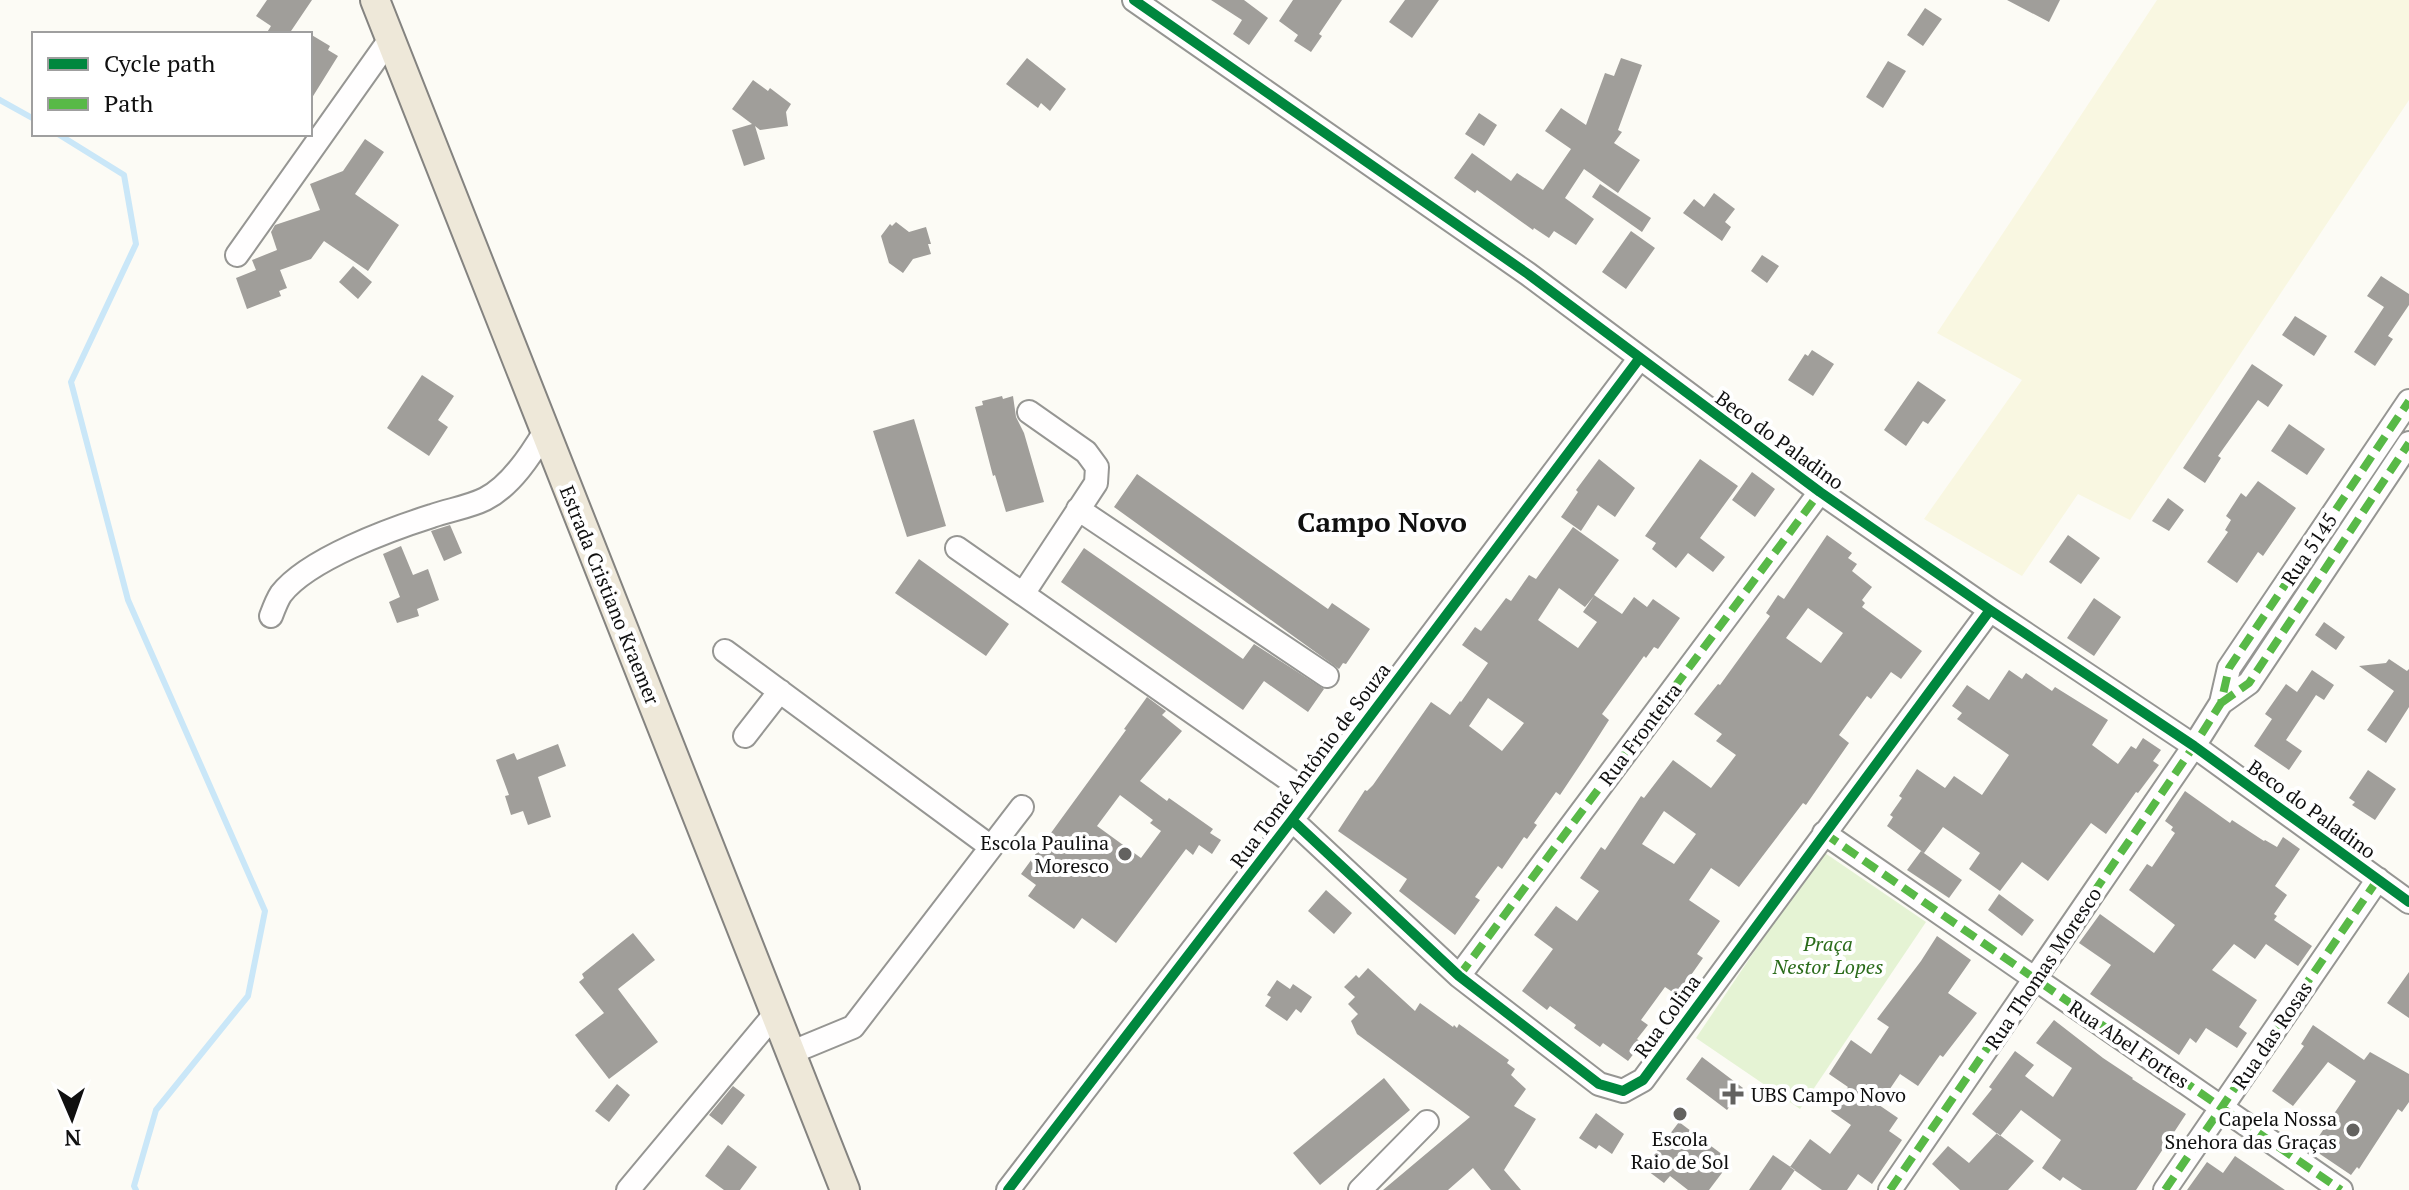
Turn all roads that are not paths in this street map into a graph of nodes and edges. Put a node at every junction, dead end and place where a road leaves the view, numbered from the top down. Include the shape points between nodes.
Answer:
1 (375, 0) edge
2 (1134, 0) edge
3 (390, 39) junction
4 (237, 255) dead end
5 (1639, 359) junction
6 (2409, 401) edge
7 (1029, 412) dead end
8 (545, 431) junction
9 (2378, 447) junction
10 (2403, 451) edge
11 (1820, 492) junction
12 (1078, 509) junction
13 (957, 548) dead end
14 (1023, 594) junction
15 (1990, 610) junction
16 (271, 616) dead end
17 (725, 651) dead end
18 (1327, 676) dead end
19 (780, 691) junction
20 (2221, 703) junction
21 (745, 736) dead end
22 (2194, 746) junction
23 (1311, 795) junction
24 (1022, 807) dead end
25 (1292, 820) junction
26 (1824, 833) junction
27 (991, 847) junction
28 (2378, 879) junction
29 (2409, 902) edge
30 (1459, 976) junction
31 (2035, 980) junction
32 (775, 1014) junction
33 (790, 1053) junction
34 (2222, 1108) junction
35 (1427, 1122) dead end
36 (628, 1190) edge
37 (845, 1190) edge
38 (1008, 1190) edge
39 (1360, 1190) edge
40 (1890, 1190) edge
41 (2165, 1190) edge
42 (2341, 1190) edge

1 - 3 main road, Estrada Cristiano Kraemer
2 - 5 street, Beco do Paladino via 1528,274
3 - 4 street
3 - 8 main road, Estrada Cristiano Kraemer
5 - 11 street, Beco do Paladino
5 - 23 street, Rua Tomé Antônio de Souza
6 - 9 street, Rua 5145
7 - 12 street via 1086,452 1097,467 1096,483
8 - 16 street via 508,482 486,499 379,534 315,566 280,595
8 - 32 main road, Estrada Cristiano Kraemer
9 - 10 street
9 - 20 street, Rua 5145 via 2229,668
10 - 20 street, Rua 5145 via 2249,683
11 - 15 street, Beco do Paladino
11 - 30 street, Rua Fronteira
12 - 14 street
12 - 18 street
13 - 14 street
14 - 23 street
15 - 22 street, Beco do Paladino
15 - 26 street, Rua Colina
17 - 19 street
19 - 21 street
19 - 27 street
20 - 22 street, Rua 5145
22 - 28 street, Beco do Paladino
22 - 31 street, Rua Thomas Moresco
23 - 25 street, Rua Tomé Antônio de Souza
24 - 27 street
25 - 30 street, Rua Colina
25 - 38 street, Rua Tomé Antônio de Souza
26 - 30 street, Rua Colina via 1643,1080 1623,1091 1599,1084
26 - 31 street, Rua Abel Fortes
27 - 33 street via 853,1027
28 - 29 street, Beco do Paladino
28 - 34 street, Rua das Rosas
31 - 34 street, Rua Abel Fortes
31 - 40 street, Rua Thomas Moresco
32 - 33 main road, Estrada Cristiano Kraemer
32 - 36 street
33 - 37 main road, Estrada Cristiano Kraemer
34 - 41 street, Rua das Rosas
34 - 42 street, Rua Abel Fortes
35 - 39 street

